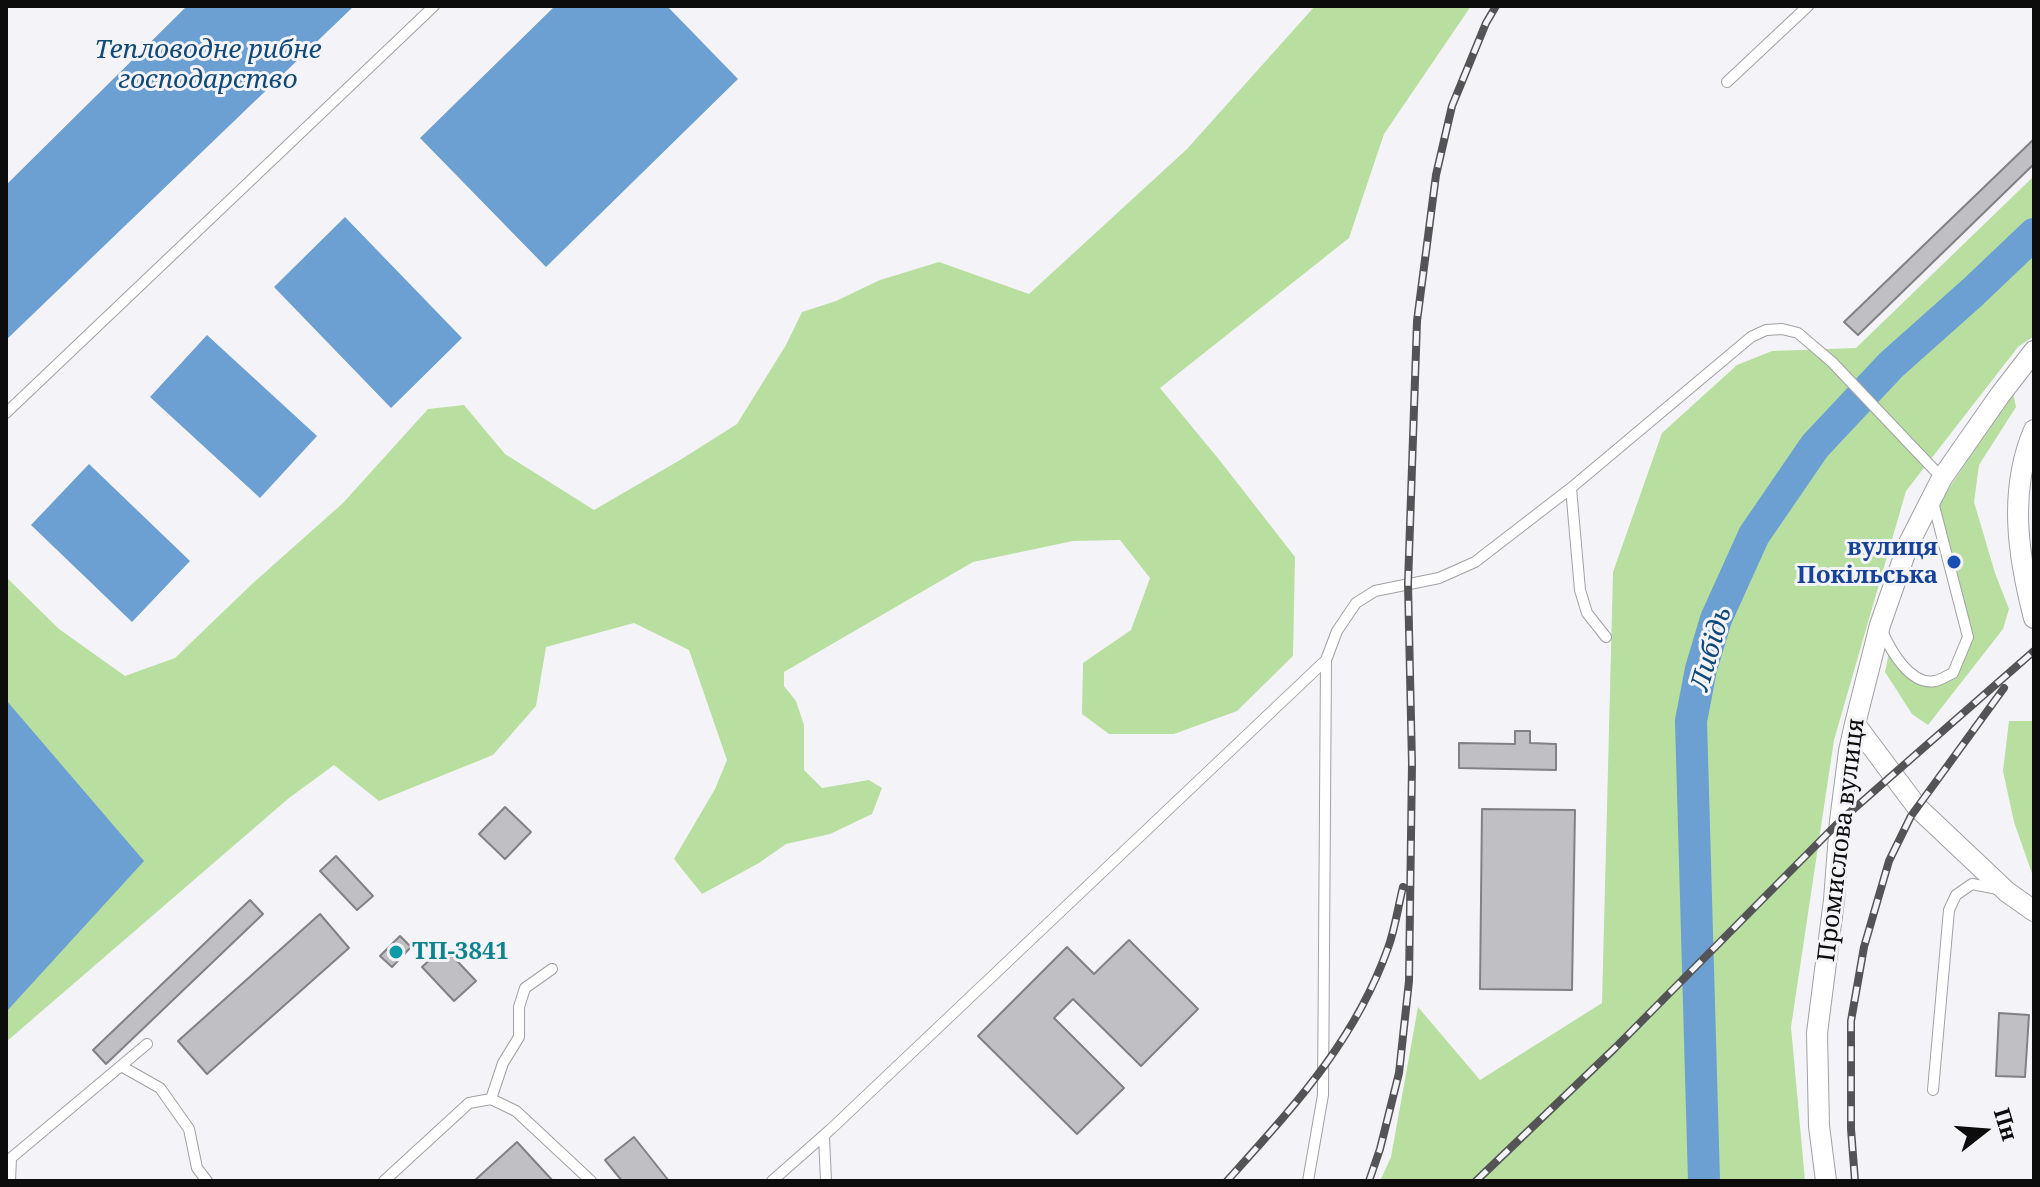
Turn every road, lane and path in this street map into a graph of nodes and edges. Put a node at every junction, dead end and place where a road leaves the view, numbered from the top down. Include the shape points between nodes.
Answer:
1 (434, 6) edge
2 (1808, 6) edge
3 (1727, 82) dead end
4 (2034, 351) edge
5 (6, 413) edge
6 (2034, 430) edge
7 (1942, 478) junction
8 (1571, 488) junction
9 (1932, 499) junction
10 (2034, 618) edge
11 (1880, 625) junction
12 (1606, 637) dead end
13 (1326, 660) junction
14 (1855, 724) junction
15 (2007, 892) junction
16 (2034, 911) edge
17 (552, 969) dead end
18 (147, 1044) dead end
19 (121, 1066) junction
20 (1933, 1090) dead end
21 (491, 1099) junction
22 (824, 1137) junction
23 (10, 1181) edge
24 (207, 1181) edge
25 (384, 1181) edge
26 (591, 1181) edge
27 (772, 1181) edge
28 (826, 1181) edge
29 (1308, 1181) edge
30 (1826, 1181) edge

1 - 5 lane
2 - 3 lane
4 - 7 street, Промислова вулиця
6 - 10 street via 2019,485 2017,527
7 - 8 lane via 1832,362 1798,333 1782,329 1751,337
7 - 9 street, Промислова вулиця
8 - 12 lane via 1580,590 1587,613
8 - 13 lane via 1475,562 1439,578 1375,591 1356,603
9 - 11 street, Промислова вулиця via 1908,545
9 - 11 lane via 1968,637 1953,673 1935,682 1910,674
11 - 14 street, Промислова вулиця
13 - 22 lane
13 - 29 lane via 1323,1095
14 - 15 street via 1917,807
14 - 30 street, Промислова вулиця via 1817,1033
15 - 16 street
15 - 20 lane via 1972,884 1956,895 1949,910
17 - 21 lane via 525,988 519,1037
18 - 19 lane
19 - 23 lane via 11,1158
19 - 24 lane via 160,1088 189,1129 197,1168
21 - 25 lane via 469,1103
21 - 26 lane via 516,1111
22 - 27 lane
22 - 28 lane

